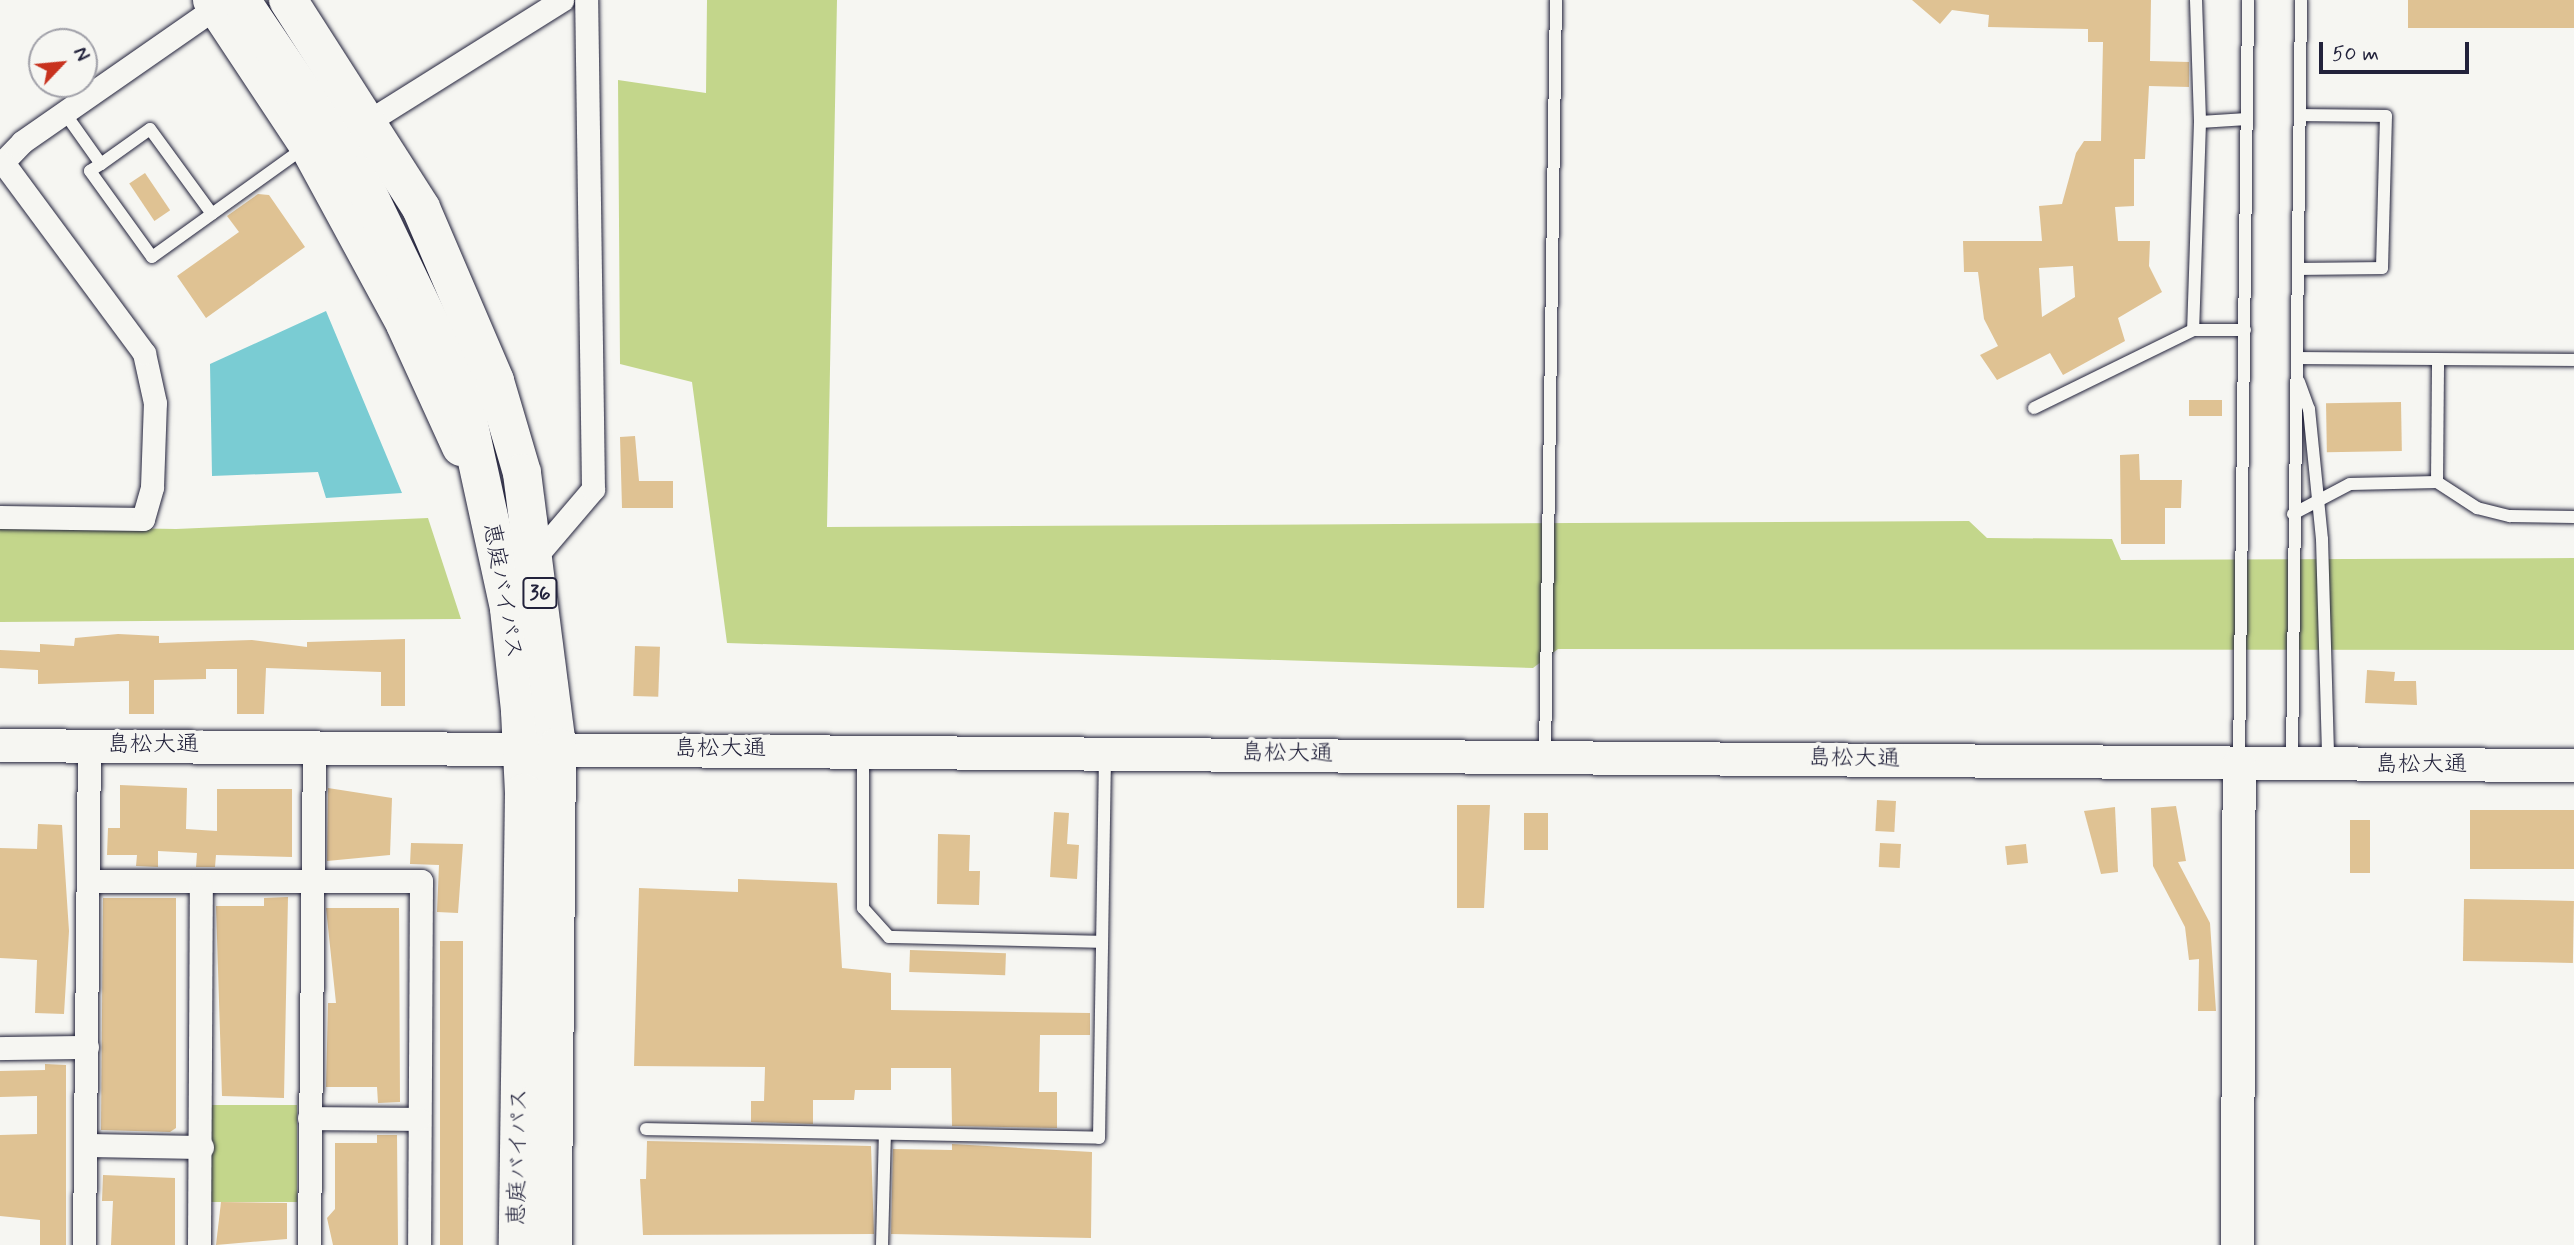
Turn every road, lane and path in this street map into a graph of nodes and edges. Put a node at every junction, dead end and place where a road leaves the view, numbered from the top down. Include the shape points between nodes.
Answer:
1 (288, 0) edge
2 (562, 0) edge
3 (586, 0) edge
4 (1556, 0) edge
5 (2196, 0) edge
6 (2248, 0) edge
7 (2301, 0) edge
8 (223, 2) edge
9 (64, 112) junction
10 (2301, 116) junction
11 (2247, 120) junction
12 (369, 121) junction
13 (2200, 122) junction
14 (308, 145) junction
15 (101, 164) junction
16 (2, 165) edge
17 (212, 214) junction
18 (2301, 270) junction
19 (2193, 330) junction
20 (2245, 330) junction
21 (2300, 358) junction
22 (2438, 360) junction
23 (2574, 360) edge
24 (2300, 382) junction
25 (2034, 408) dead end
26 (2437, 482) junction
27 (482, 486) junction
28 (2318, 500) junction
29 (2293, 514) junction
30 (0, 517) edge
31 (2574, 517) edge
32 (536, 556) junction
33 (0, 745) edge
34 (89, 745) junction
35 (314, 745) junction
36 (539, 747) junction
37 (863, 750) junction
38 (1105, 752) junction
39 (1545, 756) junction
40 (2239, 764) junction
41 (2291, 764) junction
42 (2328, 764) junction
43 (2574, 765) edge
44 (88, 881) junction
45 (201, 883) junction
46 (309, 883) junction
47 (1102, 942) junction
48 (0, 1048) edge
49 (86, 1048) junction
50 (309, 1118) junction
51 (418, 1119) junction
52 (646, 1129) dead end
53 (885, 1134) junction
54 (86, 1145) junction
55 (202, 1147) junction
56 (84, 1245) edge
57 (199, 1245) edge
58 (309, 1245) edge
59 (419, 1245) edge
60 (518, 1245) edge
61 (553, 1245) edge
62 (882, 1245) edge
63 (2237, 1245) edge

1 - 12 highway, 恵庭バイパス / 36
2 - 12 street
3 - 32 street via 593,489
4 - 39 lane
5 - 13 lane
6 - 11 lane
7 - 10 lane
8 - 9 street
8 - 14 highway
8 - 27 highway, 恵庭バイパス / 36 via 320,113 396,243 461,388
9 - 15 lane
9 - 16 street via 22,142
10 - 18 lane
10 - 18 lane via 2386,116 2382,268
11 - 13 lane
11 - 20 lane
12 - 32 highway, 恵庭バイパス / 36 via 421,208 495,380 522,473
13 - 19 lane
14 - 17 lane
14 - 27 highway via 405,324 436,401
15 - 17 lane via 150,128
15 - 17 lane via 90,172 152,257
16 - 30 street via 144,353 155,403 152,487 143,519
18 - 21 lane
19 - 20 lane
19 - 25 lane
20 - 40 lane
21 - 22 lane
21 - 24 lane
22 - 23 lane
22 - 26 lane
24 - 28 lane via 2309,409
24 - 29 lane via 2293,408
26 - 28 lane via 2350,484
26 - 31 lane via 2488,511
27 - 36 highway, 恵庭バイパス / 36
28 - 29 lane
28 - 42 lane
29 - 41 lane
32 - 36 highway, 恵庭バイパス / 36
33 - 34 street, 島松大通
34 - 35 street, 島松大通
34 - 44 street
35 - 36 street, 島松大通
35 - 46 street
36 - 37 street, 島松大通
36 - 60 highway, 恵庭バイパス / 36
36 - 61 highway, 恵庭バイパス / 36
37 - 38 street, 島松大通
37 - 47 lane via 863,908 888,937
38 - 39 street, 島松大通
38 - 47 lane
39 - 40 street, 島松大通
40 - 41 street, 島松大通
40 - 63 street
41 - 42 street, 島松大通
42 - 43 street, 島松大通
44 - 45 street
44 - 49 street
45 - 46 street
45 - 55 street
46 - 50 street
46 - 51 street via 421,881
47 - 53 lane via 1099,1138
48 - 49 street
49 - 54 street
50 - 51 street
50 - 58 street
51 - 59 street
52 - 53 lane
53 - 62 lane
54 - 55 street
54 - 56 street
55 - 57 street

